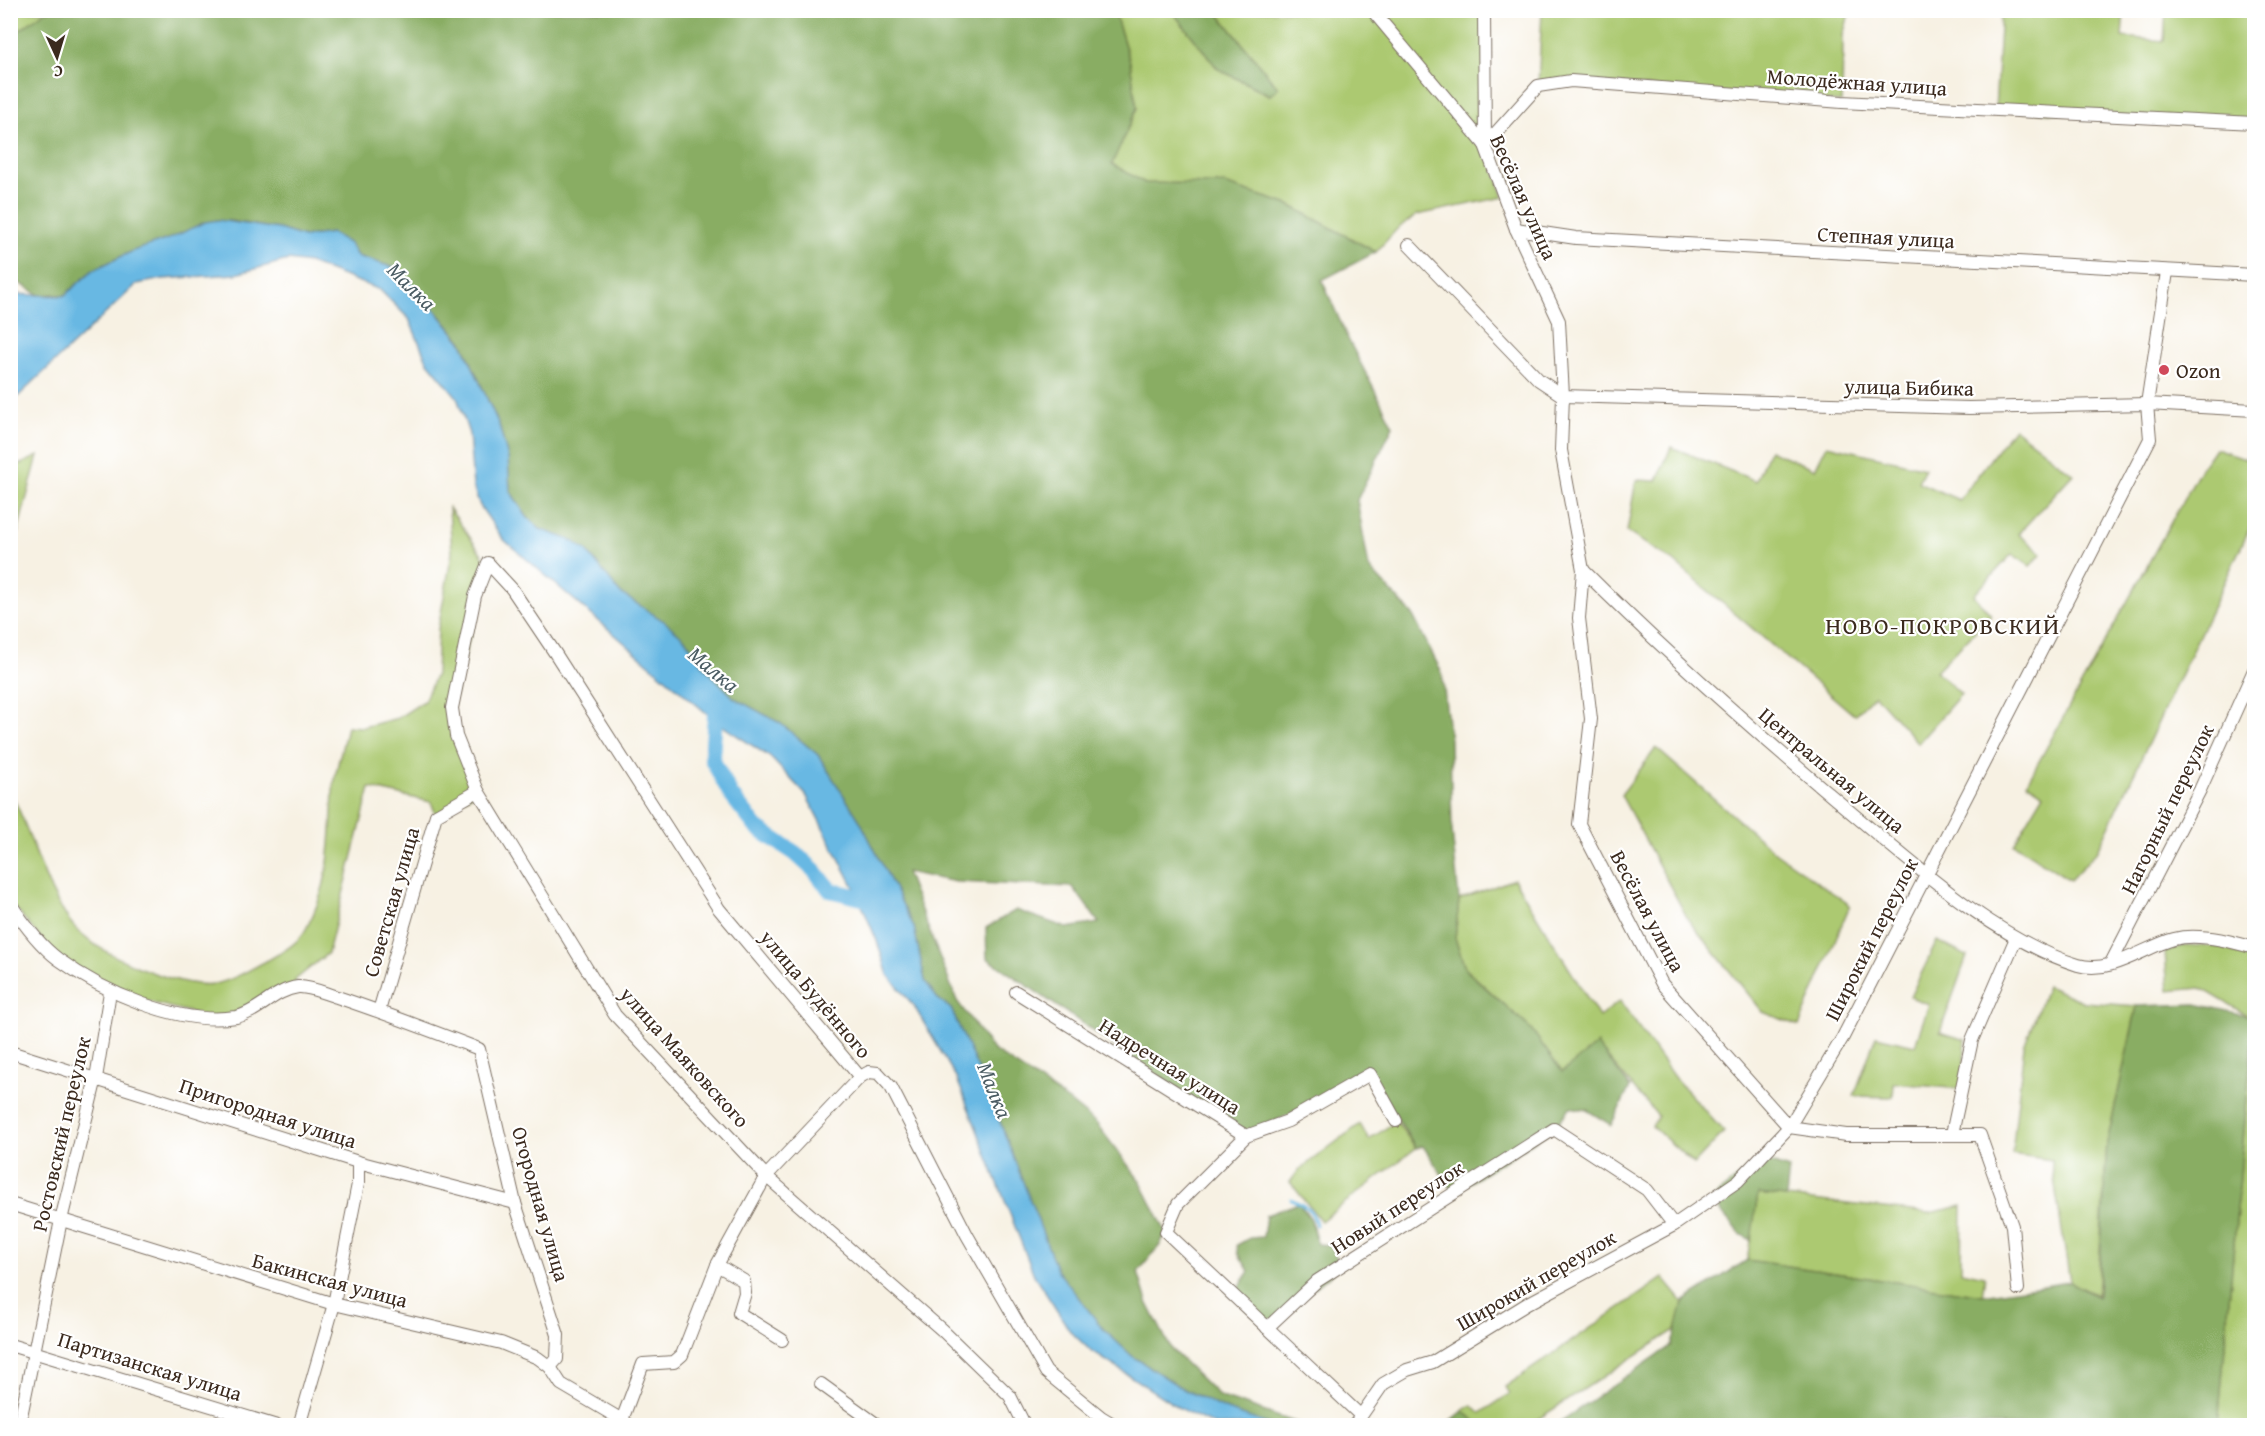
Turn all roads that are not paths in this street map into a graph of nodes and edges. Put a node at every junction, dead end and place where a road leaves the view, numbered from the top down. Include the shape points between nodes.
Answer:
1 (1372, 10) edge
2 (1484, 10) edge
3 (2254, 123) edge
4 (1485, 145) junction
5 (1516, 229) junction
6 (1409, 245) dead end
7 (2168, 272) junction
8 (2254, 275) edge
9 (1563, 396) junction
10 (2147, 404) junction
11 (2254, 410) edge
12 (488, 563) joint
13 (1583, 570) junction
14 (2254, 670) edge
15 (478, 791) junction
16 (1924, 874) junction
17 (10, 903) edge
18 (2016, 938) junction
19 (2254, 948) edge
20 (2111, 963) junction
21 (110, 992) junction
22 (1016, 992) dead end
23 (379, 1011) junction
24 (479, 1049) joint
25 (10, 1052) edge
26 (860, 1077) junction
27 (96, 1078) junction
28 (1396, 1121) dead end
29 (1790, 1127) junction
30 (1952, 1134) junction
31 (1246, 1136) junction
32 (358, 1162) junction
33 (766, 1176) junction
34 (515, 1203) junction
35 (10, 1204) edge
36 (61, 1220) junction
37 (1674, 1225) junction
38 (717, 1265) junction
39 (2018, 1289) dead end
40 (334, 1304) junction
41 (1268, 1328) junction
42 (782, 1340) dead end
43 (10, 1345) edge
44 (33, 1350) junction
45 (550, 1367) junction
46 (821, 1384) dead end
47 (1357, 1420) edge
48 (627, 1423) edge
49 (19, 1425) edge
50 (277, 1425) edge
51 (299, 1425) edge
52 (879, 1425) edge
53 (1025, 1425) edge
54 (1116, 1425) edge

1 - 4 street, Весёлая улица
2 - 4 street
3 - 4 street, Молодёжная улица via 1842,102 1571,81 1538,86
4 - 5 street, Весёлая улица
5 - 7 street, Степная улица via 1576,238
5 - 9 street, Весёлая улица via 1559,321
6 - 9 street via 1539,381
7 - 8 street, Степная улица
7 - 10 street, Широкий переулок
9 - 10 street, улица Бибика via 1969,408
9 - 13 street, Весёлая улица via 1560,450
10 - 11 street, улица Бибика
10 - 16 street, Широкий переулок via 2150,439
12 - 15 street, улица Маяковского via 475,596 452,708 456,736
12 - 26 street, улица Будённого via 512,589 555,653 719,909
13 - 16 street, Центральная улица via 1736,716
13 - 29 street, Весёлая улица via 1579,618 1591,718 1579,824 1662,984
14 - 20 street, Нагорный переулок via 2200,790
15 - 23 street, Советская улица via 436,815
15 - 33 street, улица Маяковского via 615,1015
16 - 18 street, Центральная улица
16 - 29 street, Широкий переулок via 1843,1037
17 - 21 street, Советская улица via 25,926 57,958
18 - 20 street, Центральная улица via 2082,966
18 - 30 street via 1972,1040
19 - 20 street, Центральная улица via 2181,938
21 - 23 street, Советская улица via 181,1014 213,1018 239,1016 298,987
21 - 27 street, Ростовский переулок
22 - 31 street, Надречная улица
23 - 24 street, Советская улица
24 - 34 street, Огородная улица
25 - 27 street, Пригородная улица
26 - 33 street
26 - 54 street, улица Будённого via 878,1073 891,1087 967,1235 1046,1372
27 - 32 street, Пригородная улица
27 - 36 street, Ростовский переулок
28 - 31 street via 1370,1074 1288,1121
29 - 30 street via 1846,1135
29 - 37 street, Широкий переулок via 1738,1181
30 - 39 street via 1980,1135 2012,1226
31 - 41 street, Надречная улица via 1178,1204 1166,1232
32 - 34 street, Пригородная улица
32 - 40 street via 358,1184
33 - 38 street
33 - 53 street, улица Маяковского via 942,1330 1010,1396
34 - 45 street, Огородная улица via 558,1335 557,1359
35 - 36 street, Бакинская улица
36 - 40 street, Бакинская улица
36 - 44 street, Ростовский переулок
37 - 41 street, Новый переулок via 1647,1190 1554,1129 1317,1281
37 - 47 street, Широкий переулок via 1527,1304 1433,1362 1407,1370 1383,1384
38 - 42 street via 744,1281 739,1313
38 - 48 street via 682,1355 674,1362 643,1364
40 - 45 street, Бакинская улица via 501,1343
40 - 51 street
41 - 47 street, Надречная улица
43 - 44 street, Партизанская улица
44 - 49 street, Ростовский переулок
44 - 50 street, Партизанская улица
45 - 48 street, Бакинская улица via 561,1384
46 - 52 street

